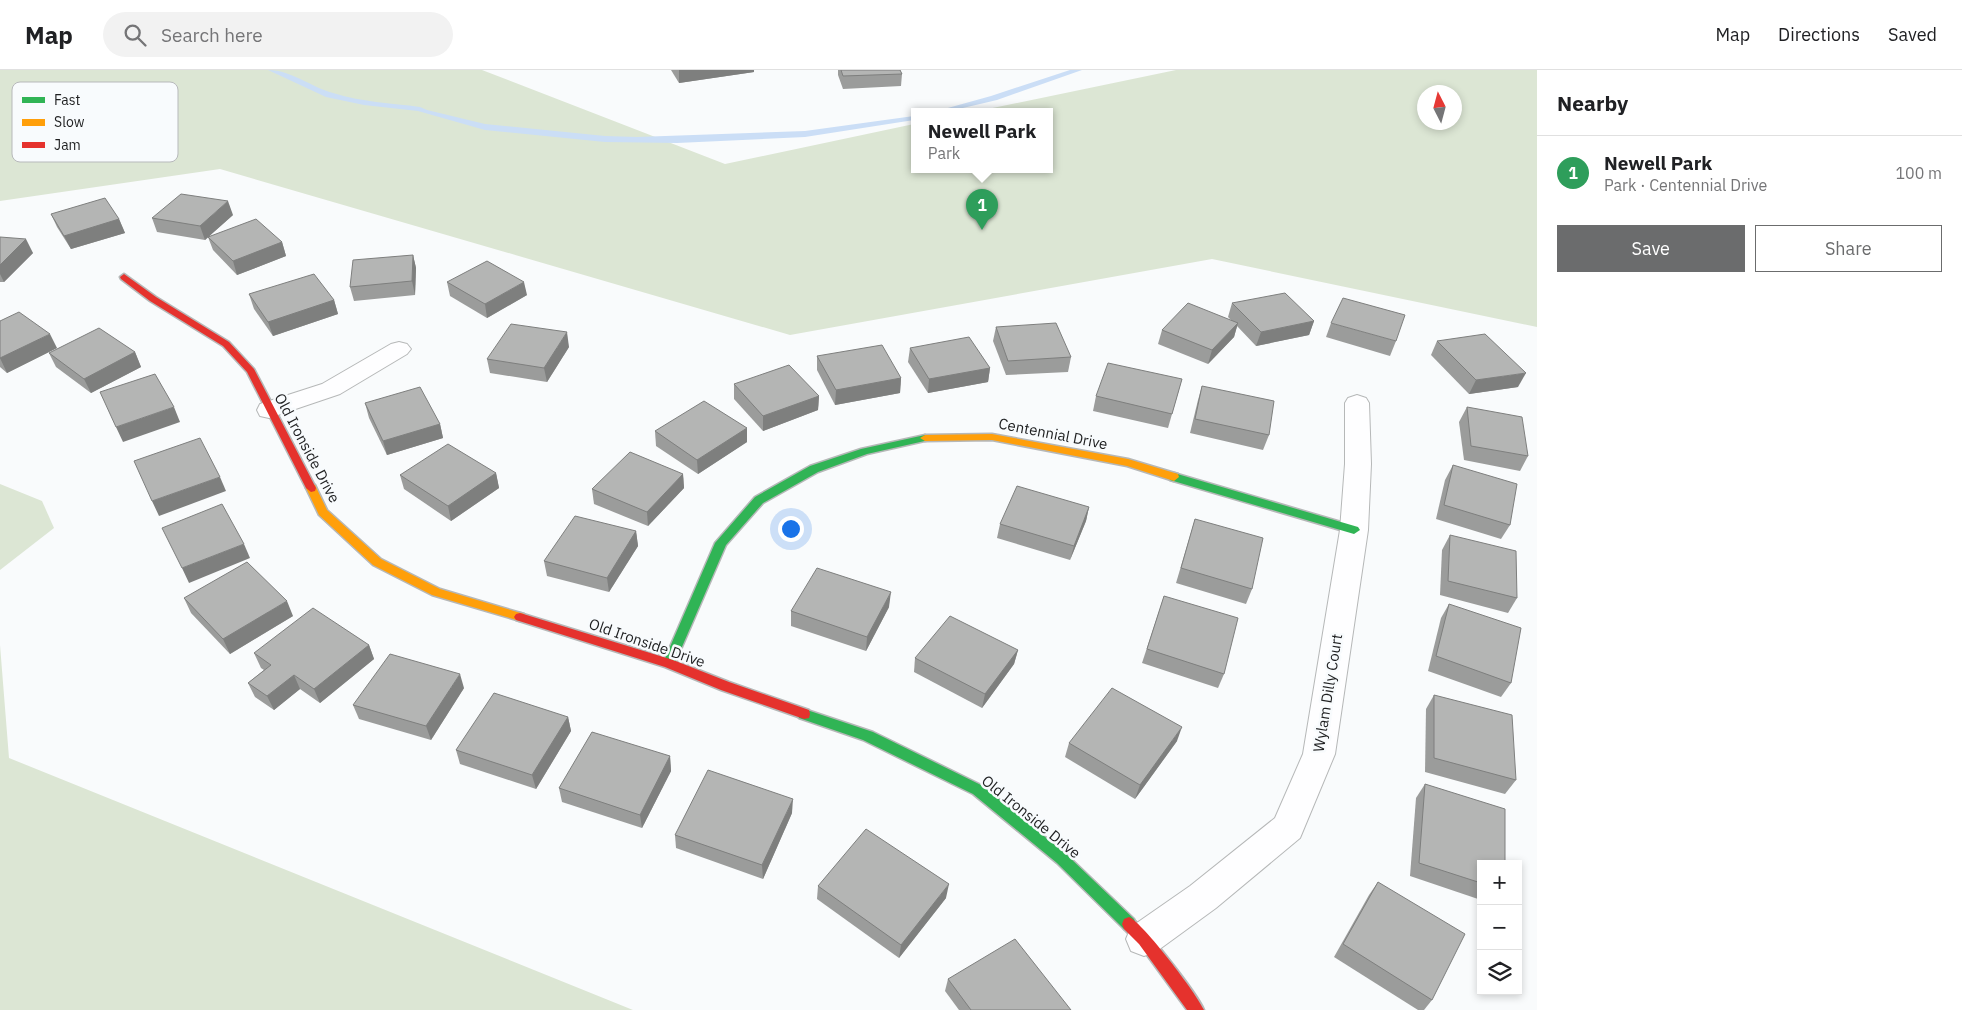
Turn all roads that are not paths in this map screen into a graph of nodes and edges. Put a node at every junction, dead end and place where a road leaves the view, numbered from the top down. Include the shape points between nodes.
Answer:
1 (124, 277) dead end
2 (399, 349) dead end
3 (1358, 402) dead end
4 (269, 410) junction
5 (1354, 530) junction
6 (668, 664) junction
7 (1144, 939) junction
8 (1196, 1010) edge

1 - 4 street, Old Ironside Drive via 226,344 251,371
2 - 4 street via 331,389
3 - 5 street, Wylam Dilly Court
4 - 6 street, Old Ironside Drive via 323,512 377,562 436,592
5 - 6 street, Centennial Drive via 1128,463 992,437 927,438 865,451 814,469 759,500 721,543
5 - 7 street, Wylam Dilly Court via 1319,754 1288,828 1203,897
6 - 7 street, Old Ironside Drive via 868,736 978,790 1062,859
7 - 8 street, Old Ironside Drive

